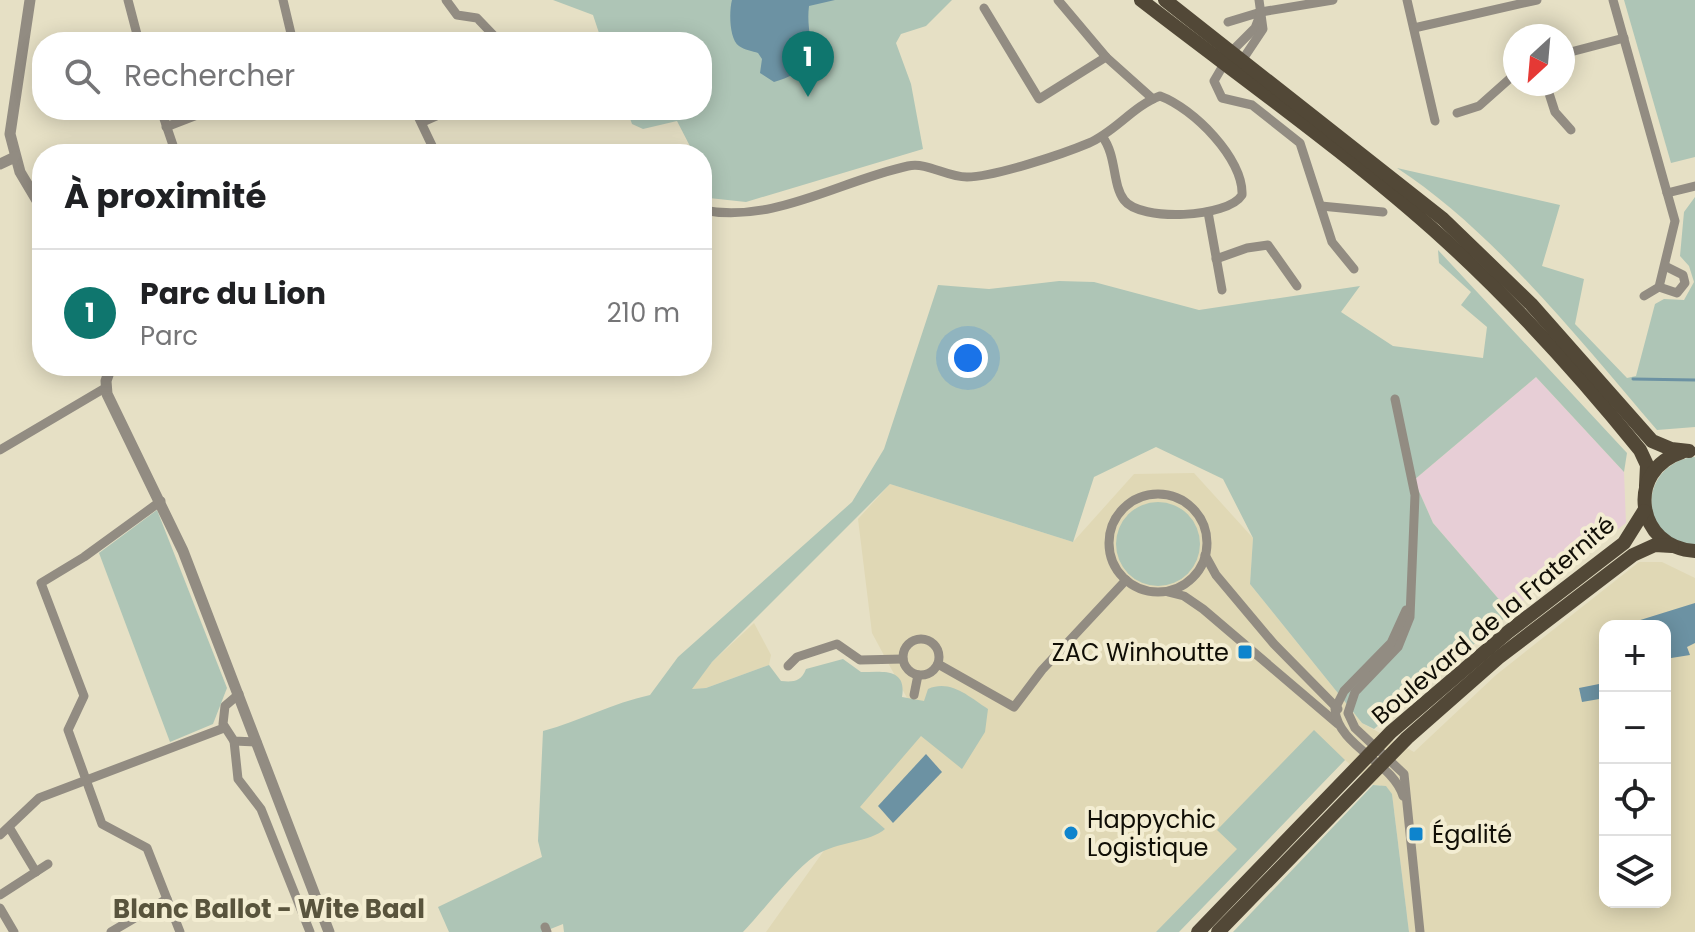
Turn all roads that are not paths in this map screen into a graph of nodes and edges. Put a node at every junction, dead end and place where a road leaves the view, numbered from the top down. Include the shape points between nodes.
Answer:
1 (30, 0) edge
2 (128, 0) edge
3 (283, 0) edge
4 (446, 0) edge
5 (1058, 0) edge
6 (1141, 0) edge
7 (1165, 0) edge
8 (1259, 0) edge
9 (1333, 0) edge
10 (1407, 0) edge
11 (1537, 0) edge
12 (1613, 0) edge
13 (984, 8) dead end
14 (1261, 12) junction
15 (1228, 22) dead end
16 (1414, 28) junction
17 (136, 32) edge
18 (291, 32) edge
19 (490, 32) edge
20 (1624, 38) junction
21 (1575, 51) edge
22 (1106, 57) junction
23 (1231, 61) junction
24 (1503, 85) edge
25 (1550, 96) edge
26 (1153, 99) junction
27 (1457, 113) dead end
28 (164, 120) edge
29 (184, 120) edge
30 (428, 120) edge
31 (1435, 121) dead end
32 (423, 122) joint
33 (166, 127) junction
34 (1571, 130) dead end
35 (1102, 136) junction
36 (172, 144) edge
37 (432, 144) edge
38 (15, 157) junction
39 (0, 164) edge
40 (1695, 186) edge
41 (32, 190) edge
42 (1667, 193) junction
43 (1321, 206) junction
44 (712, 211) edge
45 (1208, 212) junction
46 (1383, 212) dead end
47 (1216, 259) junction
48 (1665, 266) junction
49 (1354, 269) dead end
50 (1297, 286) dead end
51 (1659, 287) junction
52 (1222, 290) dead end
53 (1644, 296) dead end
54 (108, 376) edge
55 (105, 388) junction
56 (1395, 399) dead end
57 (0, 450) edge
58 (1692, 451) edge
59 (1646, 486) junction
60 (161, 501) junction
61 (1644, 511) junction
62 (1672, 546) junction
63 (1695, 551) edge
64 (1205, 555) junction
65 (1126, 580) junction
66 (1411, 581) junction
67 (1165, 591) junction
68 (903, 659) junction
69 (938, 664) junction
70 (788, 666) dead end
71 (918, 675) junction
72 (239, 694) junction
73 (914, 695) dead end
74 (1336, 706) junction
75 (1348, 727) junction
76 (224, 728) junction
77 (234, 741) junction
78 (257, 742) junction
79 (1378, 755) junction
80 (85, 778) junction
81 (9, 827) junction
82 (0, 835) edge
83 (48, 864) dead end
84 (36, 872) junction
85 (0, 895) edge
86 (167, 899) junction
87 (0, 908) edge
88 (14, 932) edge
89 (111, 932) edge
90 (180, 932) edge
91 (310, 932) edge
92 (329, 932) edge
93 (1198, 932) edge
94 (1218, 932) edge
95 (1420, 932) edge

1 - 38 street via 11,109
2 - 17 street
3 - 18 street
4 - 19 street via 451,10 477,18
5 - 22 street
6 - 23 main road
7 - 23 main road
8 - 14 street
9 - 14 street
10 - 16 street
11 - 16 street
12 - 20 street
13 - 22 street via 1039,99
14 - 15 street
14 - 23 street
14 - 23 street via 1262,31
16 - 31 street
20 - 21 street
20 - 42 street
22 - 26 street
23 - 43 street via 1214,81 1217,93 1252,105 1300,143
23 - 58 main road via 1398,181 1480,253 1652,441
23 - 59 main road via 1401,202 1510,303 1640,450 1647,465
24 - 27 street via 1482,104
25 - 34 street via 1555,112
26 - 35 street
26 - 45 street via 1163,96 1190,115 1236,164 1241,199
28 - 33 street
29 - 33 street
30 - 32 street
32 - 37 street
33 - 36 street
35 - 44 street via 980,176 957,177 911,166 762,211
35 - 45 street via 1113,154 1125,202 1174,215
38 - 39 street
38 - 41 street
40 - 42 street
42 - 48 street via 1676,225
43 - 46 street
43 - 49 street via 1333,244
45 - 47 street
47 - 50 street via 1268,245
47 - 52 street
48 - 51 street
48 - 51 street via 1683,275 1684,287 1674,293
51 - 53 street
54 - 55 street
55 - 57 street
55 - 60 street
56 - 66 street via 1414,480
58 - 59 main road via 1665,459
59 - 61 main road
60 - 72 street
60 - 80 street via 41,583 84,696 68,730
61 - 62 main road via 1654,532
61 - 79 main road, Boulevard de la Fraternité via 1624,543 1472,660
62 - 63 main road
62 - 79 main road, Boulevard de la Fraternité via 1655,545 1633,555
64 - 65 street via 1205,531 1194,510 1174,497 1143,497 1123,509 1109,537 1112,560
64 - 67 street via 1187,582
64 - 74 street via 1274,644
65 - 67 street via 1148,591
65 - 69 street via 1014,707
66 - 74 street via 1391,643
66 - 75 street via 1410,617 1403,638 1351,698
67 - 75 street via 1203,609
68 - 69 street via 906,648 921,639 936,647
68 - 70 street via 860,660 837,644 797,657
68 - 71 street
69 - 71 street via 930,673
71 - 73 street
72 - 76 street via 225,706
72 - 78 street
74 - 75 street
75 - 79 street
76 - 77 street
76 - 80 street
77 - 78 street
77 - 91 street via 238,779 261,809
78 - 92 street
79 - 93 main road, Boulevard de la Fraternité
79 - 94 main road, Boulevard de la Fraternité
79 - 95 street via 1405,803
80 - 81 street via 39,798
80 - 86 street via 102,824 147,848
81 - 82 street
81 - 84 street
83 - 84 street
84 - 85 street
86 - 89 street
86 - 90 street
87 - 88 street

